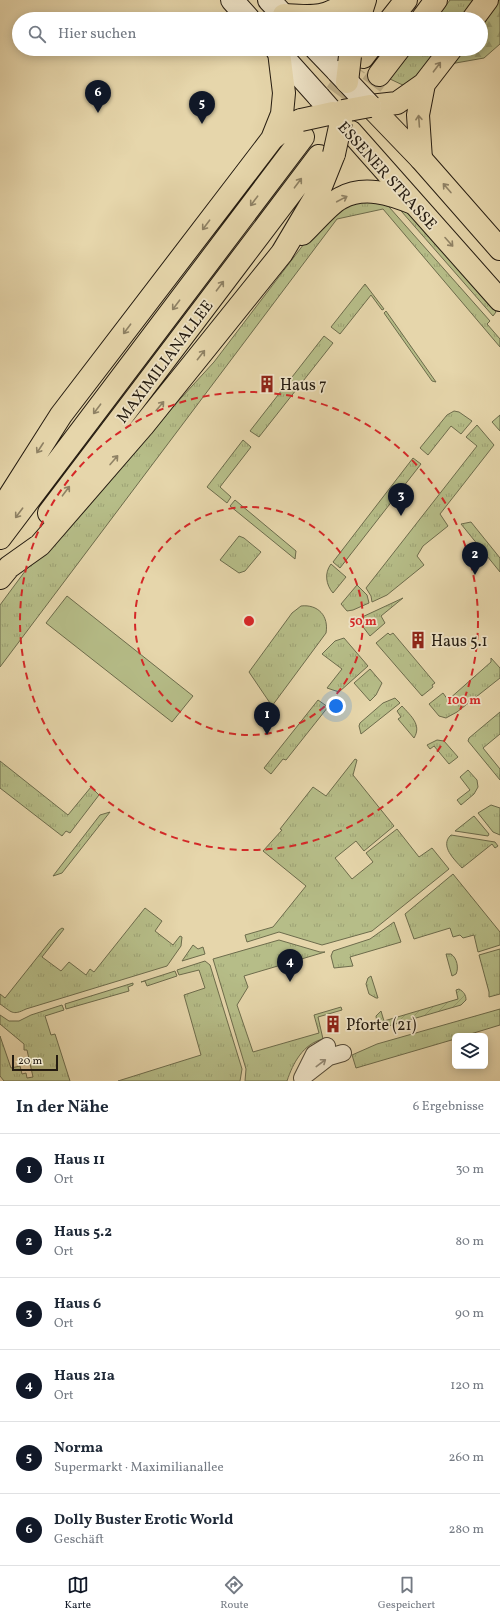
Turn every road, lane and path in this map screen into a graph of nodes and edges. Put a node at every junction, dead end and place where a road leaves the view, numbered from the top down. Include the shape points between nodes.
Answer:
1 (232, 0) edge
2 (269, 0) edge
3 (350, 0) edge
4 (365, 0) edge
5 (406, 0) edge
6 (436, 0) edge
7 (488, 0) edge
8 (243, 12) edge
9 (281, 12) edge
10 (336, 12) edge
11 (361, 12) edge
12 (397, 12) edge
13 (427, 12) edge
14 (479, 12) edge
15 (278, 56) edge
16 (283, 56) edge
17 (338, 56) edge
18 (394, 56) edge
19 (446, 56) edge
20 (353, 61) edge
21 (379, 75) tunnel mouth
22 (424, 84) junction
23 (370, 106) junction
24 (337, 115) junction
25 (302, 128) junction
26 (272, 139) junction
27 (326, 155) junction
28 (421, 159) junction
29 (413, 203) junction
30 (500, 249) edge
31 (282, 252) junction
32 (500, 300) edge
33 (0, 511) edge
34 (0, 538) edge
35 (4, 573) edge
36 (327, 1046) dead end
37 (343, 1053) dead end
38 (301, 1080) edge

1 - 8 main road
2 - 9 main road
3 - 10 main road
4 - 11 main road
5 - 12 main road
6 - 13 main road
7 - 14 main road
15 - 26 main road via 284,93 282,114
16 - 24 main road, ESSENER STRASSE
17 - 20 main road, ESSENER STRASSE
18 - 21 main road
22 -> 19 main road
20 - 23 main road, ESSENER STRASSE, bridge
20 - 24 main road
22 - 23 main road via 397,103
28 -> 22 main road via 418,115
23 - 24 main road, bridge
23 - 28 main road, ESSENER STRASSE
24 - 25 main road, bridge
24 - 27 main road, bridge
24 - 29 main road, ESSENER STRASSE
25 - 26 main road via 288,126
25 -> 34 main road, MAXIMILIANALLEE
26 -> 33 main road via 61,415
27 - 31 main road via 320,189
35 -> 27 main road, MAXIMILIANALLEE
30 -> 28 main road, ESSENER STRASSE
31 -> 29 main road via 340,198 363,191 379,192
29 -> 32 main road, ESSENER STRASSE
35 -> 31 main road via 40,545 177,385
36 - 38 street via 314,1054
38 -> 37 street via 329,1057

